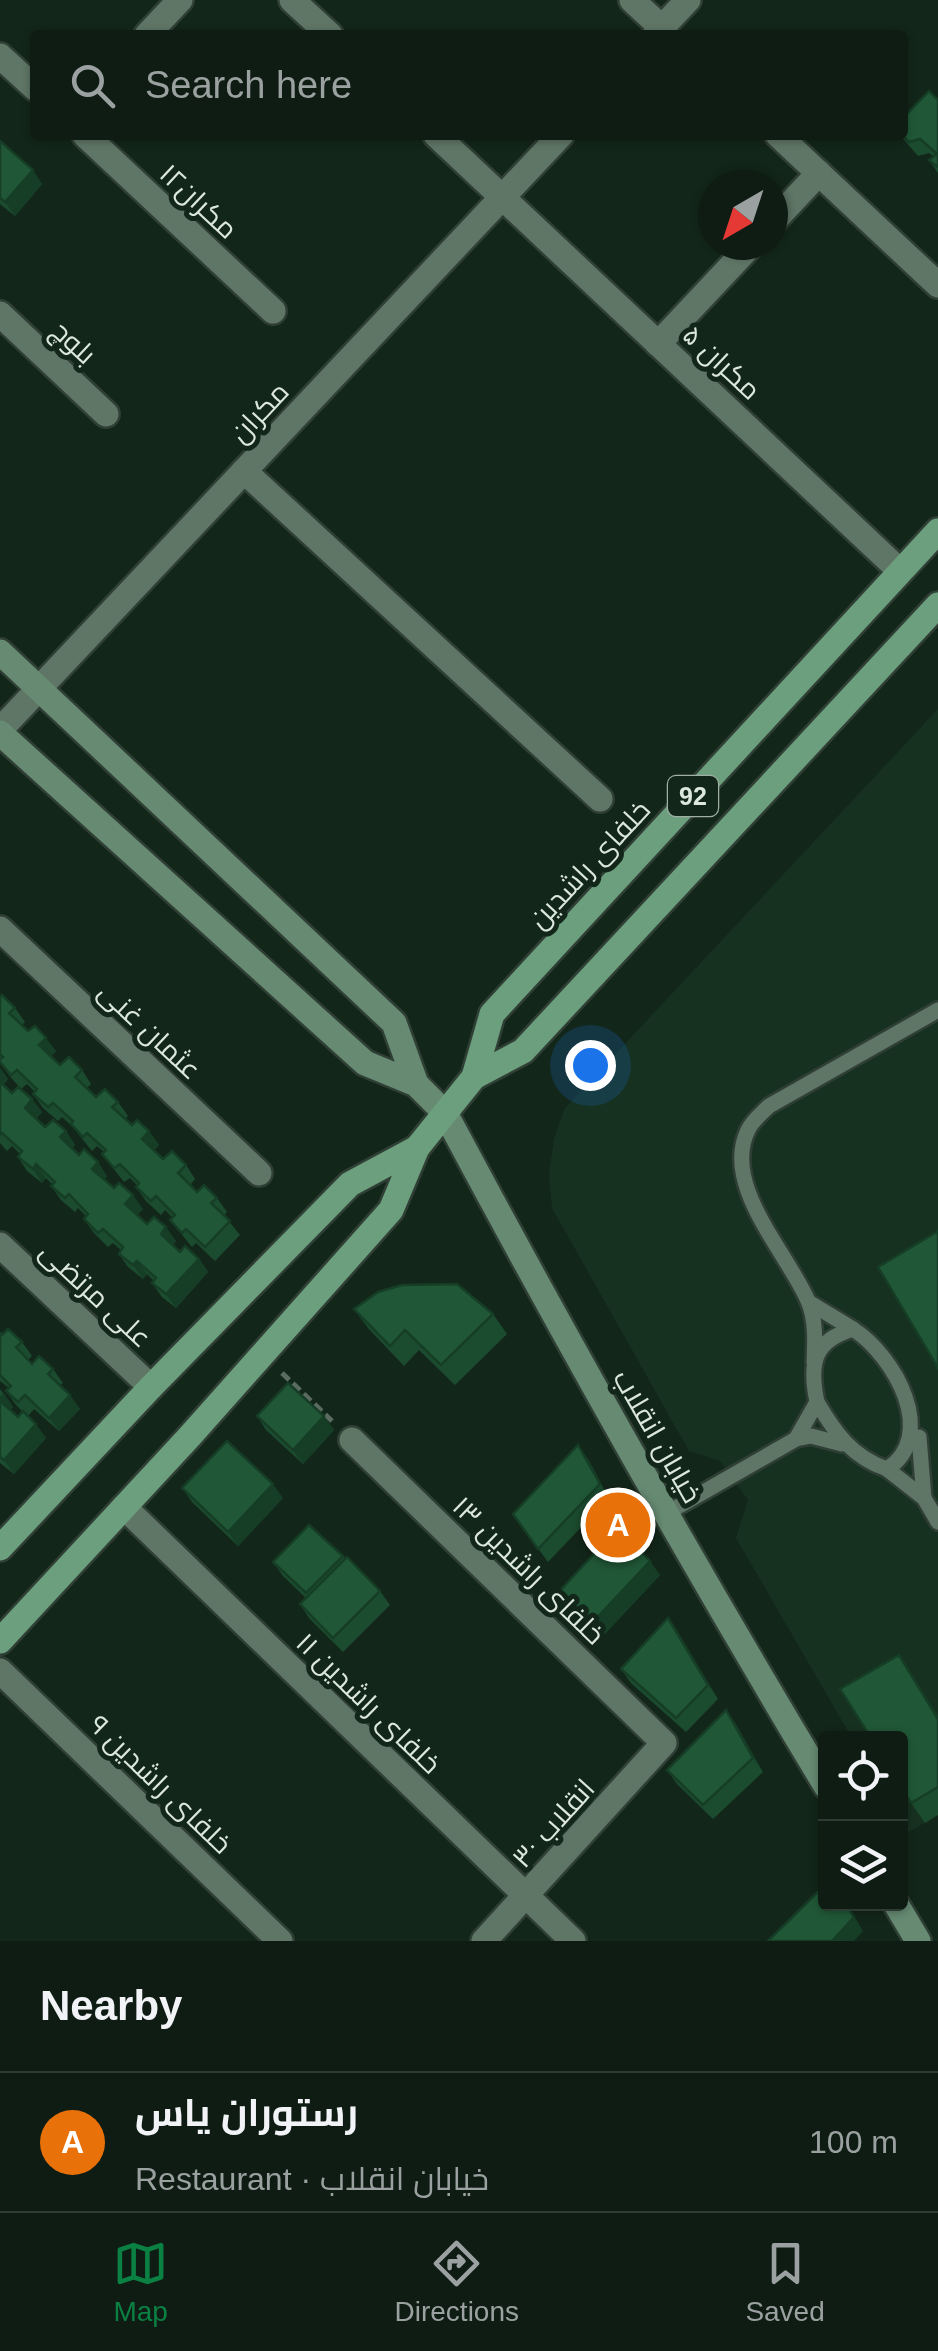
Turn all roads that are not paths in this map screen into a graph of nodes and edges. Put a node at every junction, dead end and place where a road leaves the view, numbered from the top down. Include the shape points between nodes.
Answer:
1 (180, 0) edge
2 (292, 0) edge
3 (632, 0) edge
4 (688, 0) edge
5 (152, 30) edge
6 (325, 30) edge
7 (657, 30) edge
8 (661, 30) edge
9 (0, 56) edge
10 (30, 83) edge
11 (90, 140) edge
12 (441, 140) edge
13 (556, 140) edge
14 (783, 140) edge
15 (819, 173) junction
16 (502, 197) junction
17 (788, 206) edge
18 (737, 260) edge
19 (938, 286) edge
20 (273, 311) dead end
21 (0, 314) edge
22 (658, 344) junction
23 (106, 414) dead end
24 (244, 470) junction
25 (938, 530) edge
26 (900, 571) junction
27 (938, 605) edge
28 (0, 652) edge
29 (39, 689) junction
30 (0, 732) edge
31 (600, 799) dead end
32 (0, 929) edge
33 (938, 1010) edge
34 (474, 1077) junction
35 (416, 1084) junction
36 (445, 1113) junction
37 (418, 1148) junction
38 (260, 1174) dead end
39 (0, 1245) edge
40 (810, 1303) junction
41 (854, 1329) junction
42 (814, 1362) junction
43 (151, 1387) junction
44 (817, 1402) junction
45 (919, 1436) junction
46 (796, 1438) junction
47 (352, 1440) road end
48 (847, 1445) junction
49 (886, 1469) junction
50 (924, 1498) junction
51 (124, 1507) junction
52 (668, 1513) junction
53 (938, 1522) edge
54 (0, 1548) edge
55 (0, 1641) edge
56 (0, 1671) edge
57 (664, 1743) joint
58 (818, 1772) edge
59 (527, 1897) junction
60 (900, 1911) edge
61 (280, 1941) edge
62 (484, 1941) edge
63 (573, 1941) edge
64 (918, 1941) edge

1 - 5 street
2 - 6 street
3 - 7 street
4 - 8 street
9 - 10 street
11 - 20 street, مکران۱۲
12 - 16 street, مکران ۵
13 - 16 street, مکران
14 - 15 street
15 - 17 street
15 - 19 street
16 - 22 street, مکران ۵
16 - 24 street, مکران
18 - 22 street
21 - 23 street, بلوچ
22 - 26 street, مکران ۵
24 - 29 street, مکران
24 - 31 street
25 - 26 main road, خلفای راشدین / 92
26 - 34 main road, خلفای راشدین / 92 via 492,1014
27 - 34 main road, خلفای راشدین / 92 via 522,1051
28 - 29 street
29 - 30 street, مکران
29 - 35 street via 394,1023
30 - 35 street via 365,1062
32 - 38 street, عثمان غنی
33 - 40 lane via 768,1106 748,1129 740,1162 748,1194
34 - 36 main road, خلفای راشدین / 92
35 - 36 street, خیابان انقلاب
36 - 37 main road, خلفای راشدین / 92
36 - 52 street, خیابان انقلاب
37 - 43 main road, خلفای راشدین / 92 via 350,1184
37 - 51 main road, خلفای راشدین / 92 via 391,1210
39 - 43 street, علی مرتضی
40 - 41 lane
40 - 42 lane
41 - 42 lane via 832,1336
41 - 45 lane via 898,1367 915,1395
42 - 44 lane
43 - 54 main road, خلفای راشدین / 92
44 - 46 lane
44 - 48 lane
45 - 49 lane via 901,1462
45 - 50 lane
46 - 48 lane
46 - 52 lane
47 - 57 street, خلفای راشدین ۱۳
48 - 49 lane
49 - 50 lane
50 - 53 lane
51 - 55 main road, خلفای راشدین / 92
51 - 59 street, خلفای راشدین ۱۱
52 - 58 street, خیابان انقلاب
56 - 61 street, خلفای راشدین ۹
57 - 59 street, انقلاب ۳۰
59 - 62 street, انقلاب ۳۰
59 - 63 street, خلفای راشدین ۱۱
60 - 64 street

